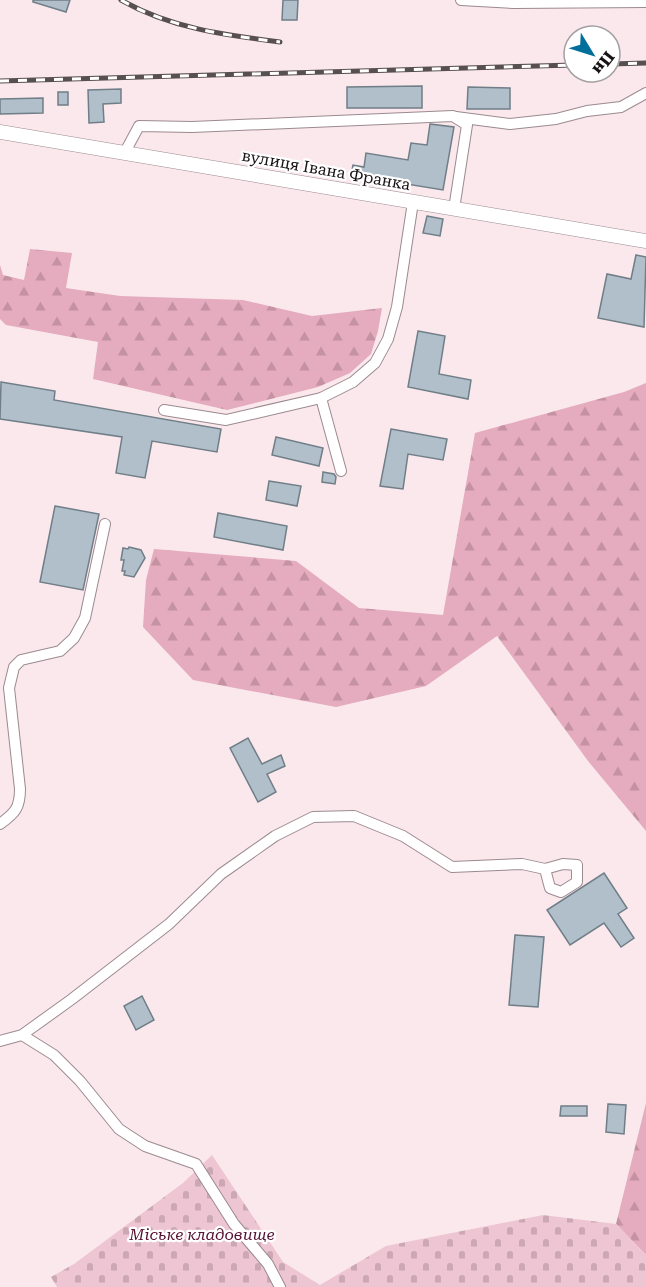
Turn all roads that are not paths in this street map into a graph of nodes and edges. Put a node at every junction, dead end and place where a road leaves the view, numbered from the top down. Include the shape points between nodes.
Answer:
1 (461, 0) edge
2 (646, 2) edge
3 (646, 93) edge
4 (453, 116) junction
5 (0, 132) edge
6 (125, 152) junction
7 (413, 202) junction
8 (454, 209) junction
9 (646, 241) edge
10 (321, 398) junction
11 (164, 410) dead end
12 (341, 471) dead end
13 (105, 524) dead end
14 (0, 824) edge
15 (545, 869) dead end
16 (22, 1035) junction
17 (0, 1041) edge
18 (280, 1287) edge

1 - 2 street
3 - 4 street via 621,107 556,119 510,124
4 - 6 street via 203,127 139,126
4 - 8 street via 467,125
5 - 6 main road, вулиця Івана Франка
6 - 7 main road, вулиця Івана Франка
7 - 8 main road, вулиця Івана Франка
7 - 10 street via 397,307 388,339 375,363 353,382
8 - 9 main road, вулиця Івана Франка
10 - 11 street via 226,420
10 - 12 street
13 - 14 street via 85,618 74,638 60,651 21,660 14,667 9,688 20,805
15 - 16 street via 522,864 452,867 404,836 354,816 313,818 275,836 221,874 169,924
16 - 17 street
16 - 18 street via 54,1055 119,1129 145,1146 196,1164 234,1224 268,1264

